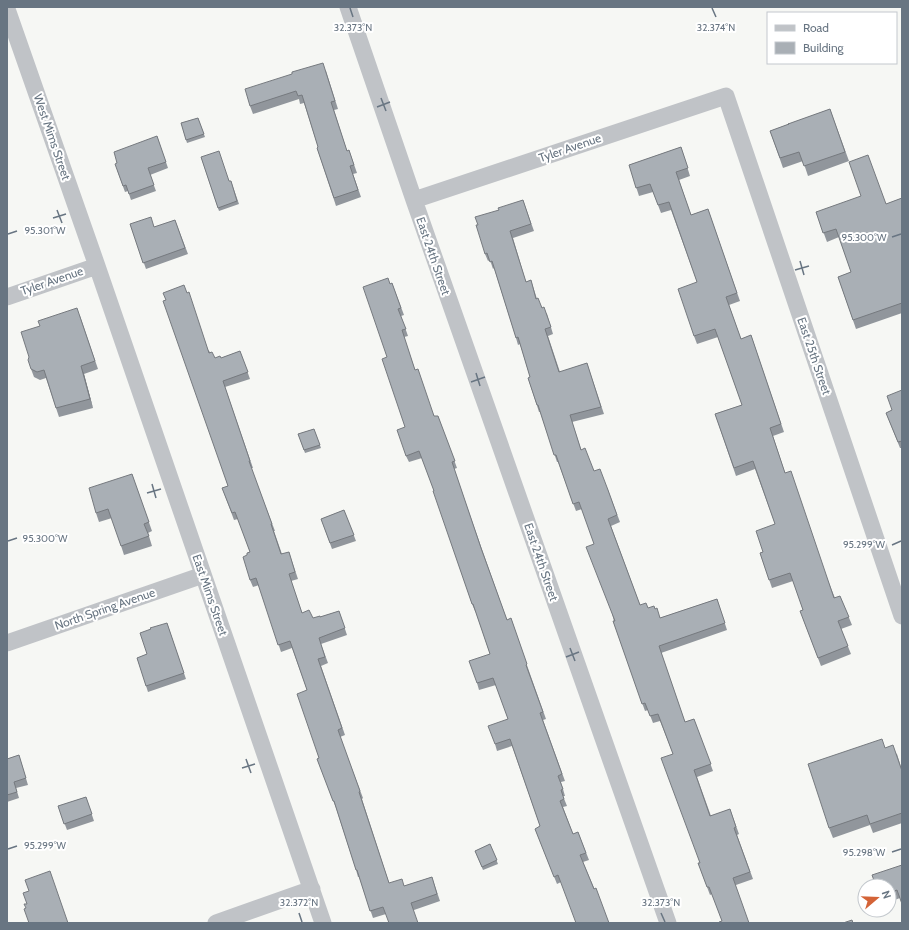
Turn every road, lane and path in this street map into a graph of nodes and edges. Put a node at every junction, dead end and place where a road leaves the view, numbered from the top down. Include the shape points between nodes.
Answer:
1 (348, 7) edge
2 (7, 9) edge
3 (726, 96) joint
4 (414, 200) junction
5 (97, 266) junction
6 (7, 297) edge
7 (203, 575) junction
8 (902, 616) edge
9 (7, 643) edge
10 (312, 889) junction
11 (216, 923) edge
12 (323, 923) edge
13 (668, 923) edge

1 - 4 street, East 24th Street
2 - 5 street, West Mims Street
3 - 4 street, Tyler Avenue
3 - 8 street, East 25th Street
4 - 13 street, East 24th Street
5 - 6 street, Tyler Avenue
5 - 7 street, East Mims Street
7 - 9 street, North Spring Avenue
7 - 10 street, East Mims Street
10 - 11 street
10 - 12 street, East Mims Street

